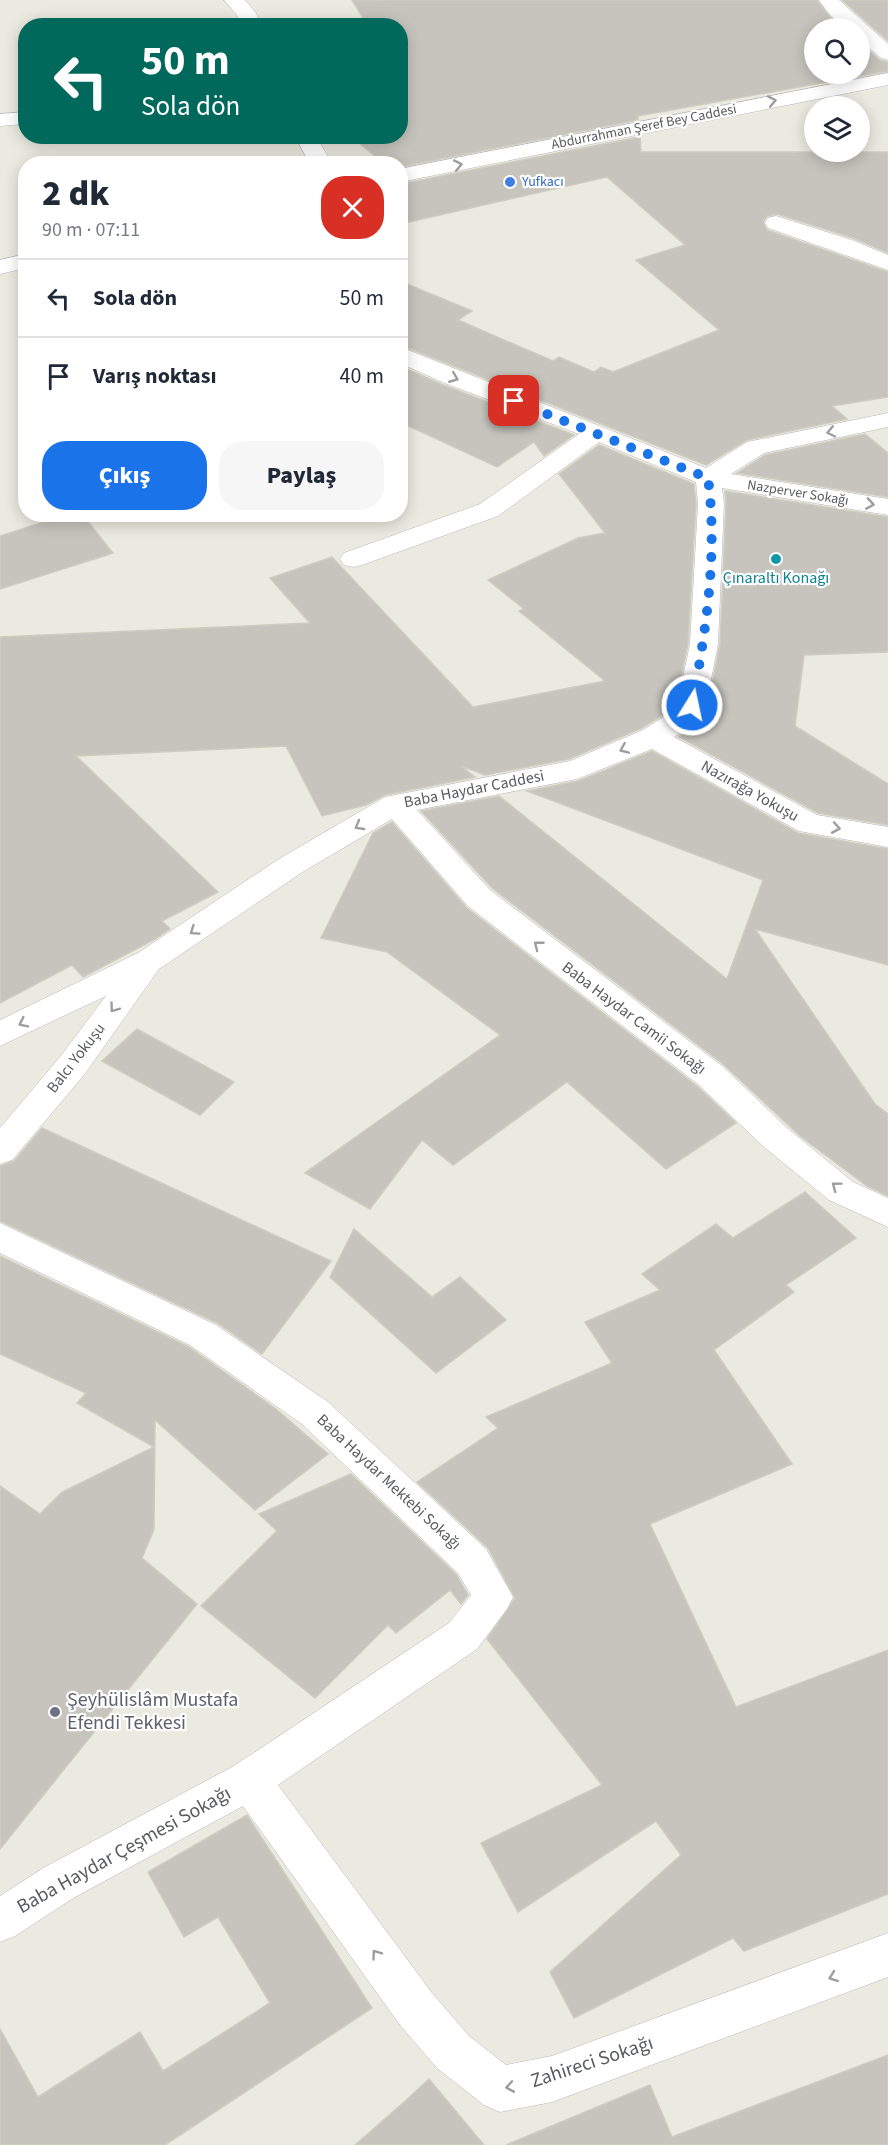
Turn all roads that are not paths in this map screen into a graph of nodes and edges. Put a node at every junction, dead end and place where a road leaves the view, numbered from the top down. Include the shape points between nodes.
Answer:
1 (234, 0) edge
2 (829, 0) edge
3 (248, 18) edge
4 (846, 18) edge
5 (870, 38) edge
6 (888, 54) edge
7 (888, 79) edge
8 (18, 119) edge
9 (0, 120) edge
10 (408, 174) edge
11 (776, 223) dead end
12 (18, 263) edge
13 (888, 264) edge
14 (0, 267) edge
15 (408, 358) edge
16 (888, 420) edge
17 (596, 433) junction
18 (708, 478) junction
19 (888, 507) edge
20 (353, 559) dead end
21 (653, 738) junction
22 (395, 804) junction
23 (888, 837) edge
24 (149, 962) junction
25 (0, 1034) edge
26 (0, 1151) edge
27 (888, 1213) edge
28 (0, 1237) edge
29 (249, 1780) junction
30 (0, 1921) edge
31 (888, 1956) edge

1 - 3 street
2 - 4 street
5 - 6 street
10 -> 7 street, Abdurrahman Şeref Bey Caddesi
8 - 9 street
11 - 13 street
12 - 14 street
15 -> 17 street, Nazperver Sokağı
16 -> 18 street via 756,447
17 - 18 street, Nazperver Sokağı
17 - 20 street via 489,510
18 -> 19 street, Nazperver Sokağı
18 - 21 street, Baba Haydar Caddesi via 711,504 704,644 692,705
21 -> 22 street, Baba Haydar Caddesi via 577,769
21 -> 23 street, Nazırağa Yokuşu via 810,824
22 -> 24 street, Baba Haydar Caddesi via 290,866
27 -> 22 street, Baba Haydar Camii Sokağı via 841,1191 775,1137 710,1075 479,898
24 -> 25 street, Baba Haydar Caddesi
24 -> 26 street, Balcı Yokuşu via 72,1066
28 - 29 street, Baba Haydar Mektebi Sokağı via 203,1335 315,1413 472,1561 493,1597 463,1636
29 - 30 street, Baba Haydar Çeşmesi Sokağı via 60,1882
31 -> 29 street, Zahireci Sokağı via 552,2079 500,2088 453,2052 416,2009

